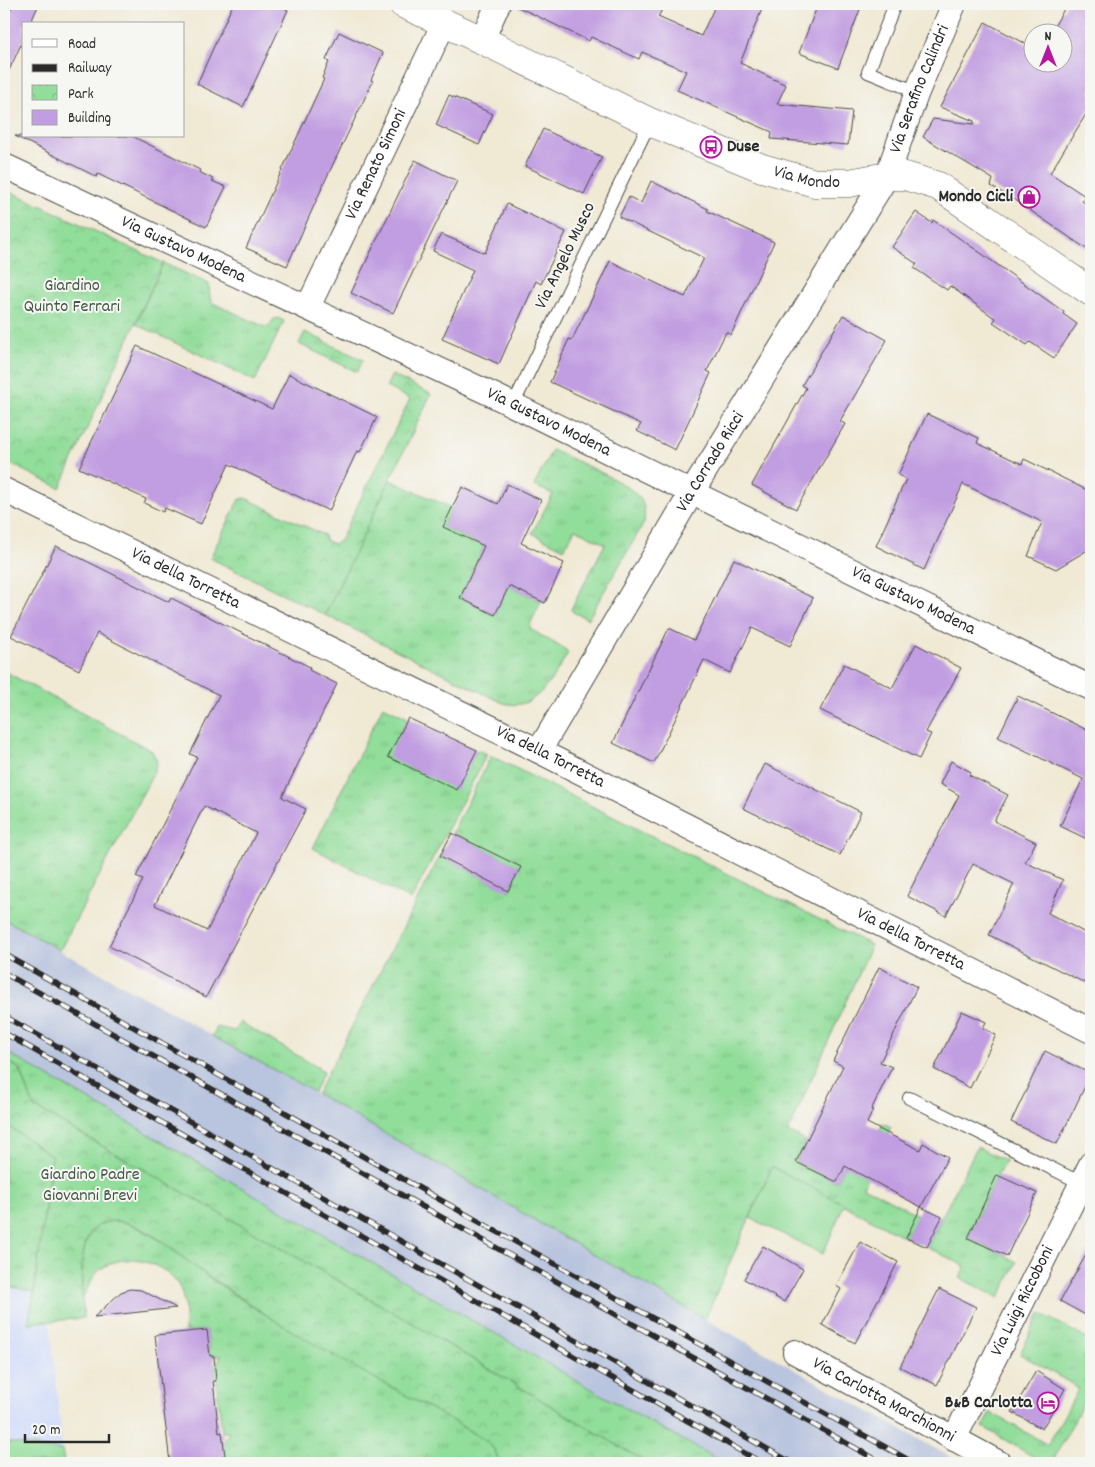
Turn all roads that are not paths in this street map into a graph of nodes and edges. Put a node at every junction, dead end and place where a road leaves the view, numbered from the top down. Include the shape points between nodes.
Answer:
1 (498, 4) edge
2 (895, 4) edge
3 (954, 4) edge
4 (412, 6) edge
5 (444, 23) junction
6 (482, 40) junction
7 (917, 92) junction
8 (650, 122) junction
9 (4, 168) edge
10 (887, 176) junction
11 (1091, 292) edge
12 (308, 307) junction
13 (513, 405) junction
14 (4, 490) edge
15 (692, 492) junction
16 (1091, 688) edge
17 (539, 751) junction
18 (1091, 1031) edge
19 (909, 1098) dead end
20 (1086, 1174) edge
21 (795, 1352) dead end
22 (954, 1439) junction
23 (999, 1463) edge

1 - 6 street
2 - 7 lane via 868,72
3 - 7 street, Via Serafino Calindri
4 - 5 street, Via Mondo
5 - 6 street, Via Mondo
5 - 12 street, Via Renato Simoni
6 - 8 street, Via Mondo
7 - 10 street, Via Serafino Calindri
8 - 10 street, Via Mondo via 762,168 815,183
8 - 13 lane, Via Angelo Musco
9 - 12 street, Via Gustavo Modena
10 - 11 street, Via Mondo via 905,176 938,186
10 - 15 street, Via Corrado Ricci
12 - 13 street, Via Gustavo Modena
13 - 15 street, Via Gustavo Modena
14 - 17 street, Via della Torretta
15 - 16 street, Via Gustavo Modena
15 - 17 street, Via Corrado Ricci
17 - 18 street, Via della Torretta
19 - 20 lane
20 - 22 street, Via Luigi Riccoboni
21 - 22 street, Via Carlotta Marchionni
22 - 23 street, Via Carlotta Marchionni

